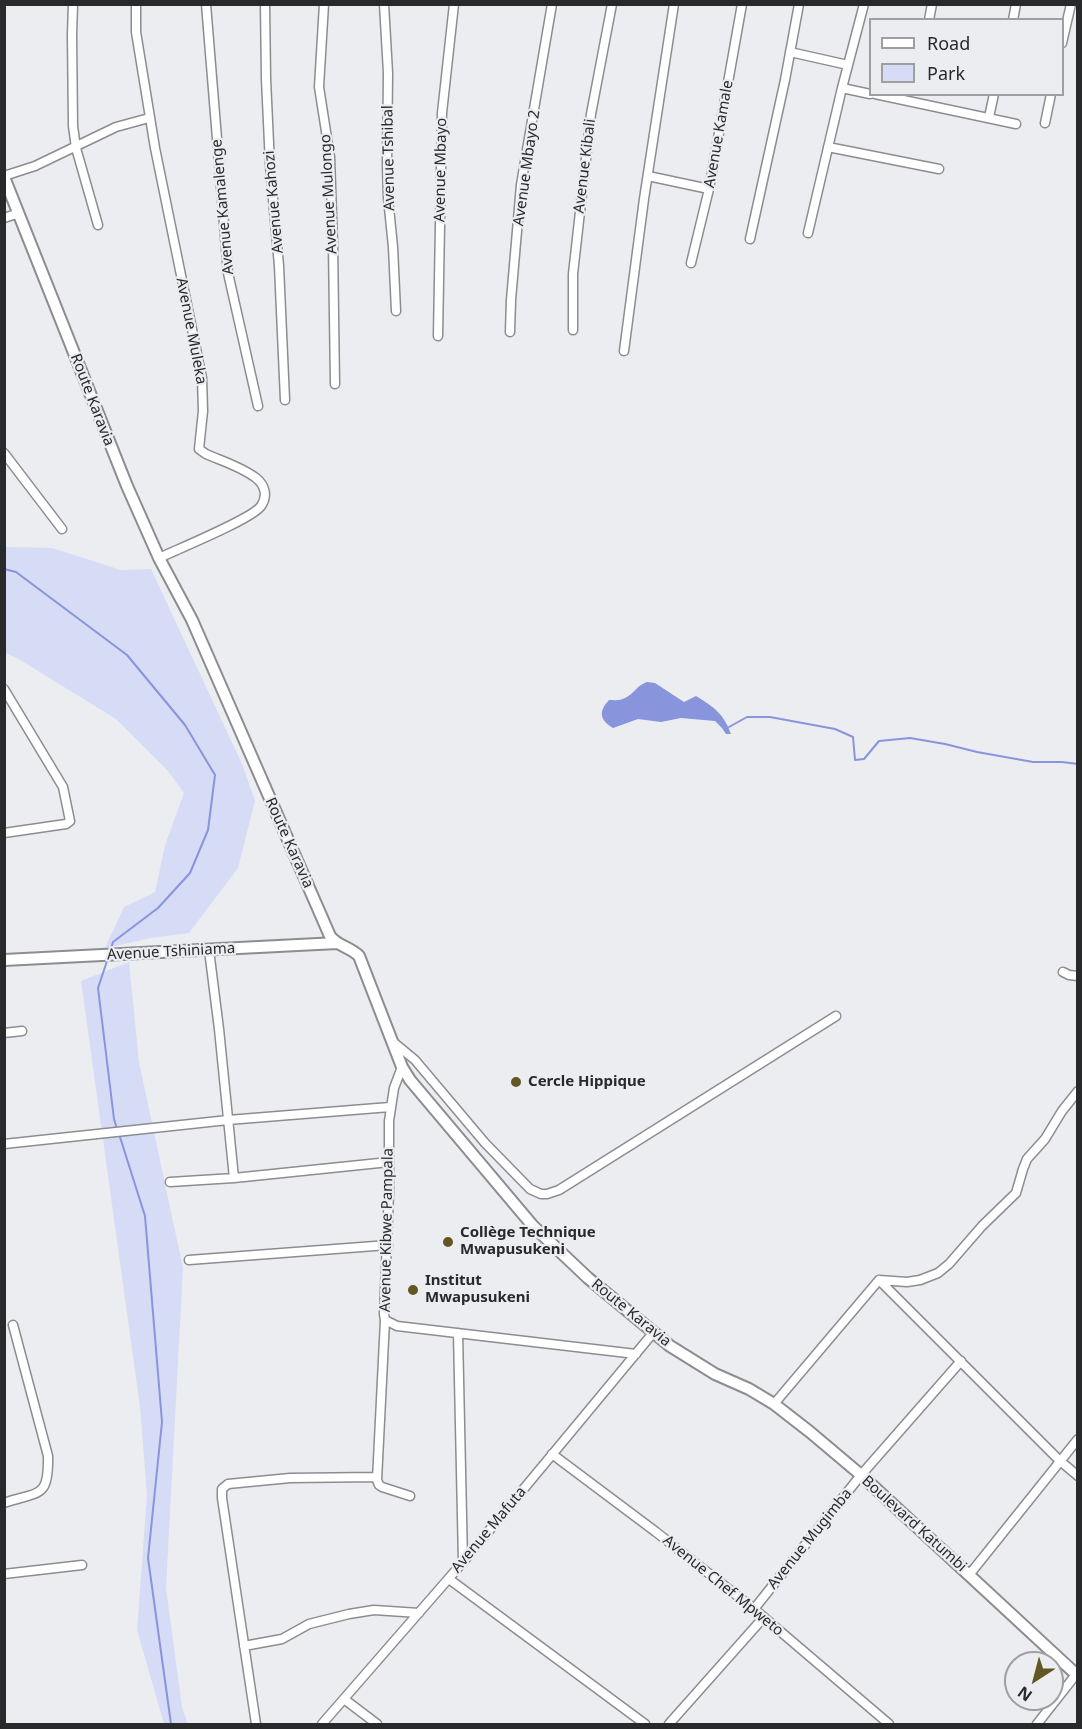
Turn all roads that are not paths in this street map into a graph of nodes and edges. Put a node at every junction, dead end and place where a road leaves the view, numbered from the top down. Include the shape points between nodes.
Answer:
1 (74, 4) edge
2 (135, 4) edge
3 (206, 4) edge
4 (265, 4) edge
5 (324, 4) edge
6 (384, 4) edge
7 (454, 4) edge
8 (552, 4) edge
9 (612, 4) edge
10 (674, 4) edge
11 (742, 4) edge
12 (799, 4) edge
13 (864, 4) edge
14 (1071, 4) edge
15 (860, 20) junction
16 (869, 21) edge
17 (1064, 34) edge
18 (790, 52) junction
19 (848, 64) junction
20 (842, 88) junction
21 (869, 93) edge
22 (883, 96) edge
23 (994, 96) edge
24 (1051, 96) edge
25 (989, 117) junction
26 (149, 118) junction
27 (1045, 123) dead end
28 (1016, 124) dead end
29 (828, 147) junction
30 (76, 148) junction
31 (939, 169) dead end
32 (648, 176) junction
33 (4, 177) edge
34 (710, 189) junction
35 (19, 213) junction
36 (4, 218) edge
37 (98, 225) dead end
38 (808, 233) dead end
39 (750, 239) dead end
40 (691, 263) dead end
41 (396, 311) dead end
42 (573, 330) dead end
43 (510, 332) dead end
44 (438, 336) dead end
45 (624, 351) dead end
46 (335, 384) dead end
47 (285, 400) dead end
48 (258, 406) dead end
49 (4, 453) edge
50 (62, 529) dead end
51 (159, 558) junction
52 (4, 689) edge
53 (5, 832) edge
54 (326, 927) junction
55 (337, 943) junction
56 (318, 944) junction
57 (210, 950) junction
58 (4, 960) edge
59 (1064, 972) dead end
60 (1077, 976) edge
61 (836, 1016) dead end
62 (22, 1031) dead end
63 (4, 1033) edge
64 (392, 1041) junction
65 (402, 1067) junction
66 (1077, 1092) edge
67 (390, 1107) junction
68 (228, 1120) junction
69 (4, 1144) edge
70 (389, 1162) junction
71 (234, 1178) junction
72 (170, 1182) dead end
73 (388, 1245) junction
74 (189, 1260) dead end
75 (879, 1280) junction
76 (385, 1320) junction
77 (13, 1325) dead end
78 (458, 1333) junction
79 (653, 1333) junction
80 (636, 1354) junction
81 (961, 1361) junction
82 (740, 1385) joint
83 (774, 1404) junction
84 (1077, 1439) edge
85 (552, 1454) junction
86 (1059, 1460) junction
87 (861, 1475) junction
88 (1077, 1476) edge
89 (377, 1477) junction
90 (410, 1496) dead end
91 (4, 1503) edge
92 (463, 1562) junction
93 (82, 1566) dead end
94 (4, 1574) edge
95 (969, 1575) junction
96 (449, 1578) junction
97 (754, 1609) junction
98 (419, 1612) junction
99 (764, 1617) junction
100 (244, 1646) junction
101 (1077, 1674) edge
102 (344, 1699) junction
103 (256, 1725) edge
104 (322, 1725) edge
105 (377, 1725) edge
106 (645, 1725) edge
107 (669, 1725) edge
108 (889, 1725) edge
109 (1037, 1725) edge

1 - 30 street
2 - 26 street, Avenue Muleka
3 - 48 street, Avenue Kamalenge via 228,273
4 - 47 street, Avenue Kahozi via 270,165
5 - 46 street, Avenue Mulongo via 319,87 330,157
6 - 41 street, Avenue Tshibal via 388,187
7 - 44 street, Avenue Mbayo via 442,113
8 - 43 street, Avenue Mbayo 2 via 521,185
9 - 42 street, Avenue Kibali via 591,114 573,274
10 - 32 street
11 - 34 street, Avenue Kamale
12 - 18 street
13 - 15 street
14 - 17 street
15 - 16 street
15 - 19 street
18 - 19 street
18 - 39 street
19 - 20 street
20 - 21 street
20 - 29 street
22 - 25 street
23 - 25 street
24 - 27 street
25 - 28 street
26 - 30 street via 116,127
26 - 51 street, Avenue Muleka via 202,378 199,449 257,478 266,491 261,507 247,517
29 - 31 street
29 - 38 street
30 - 33 street
30 - 37 street
32 - 34 street
32 - 45 street
33 - 35 street, Route Karavia
34 - 40 street, Avenue Kamale
35 - 36 street
35 - 51 street, Route Karavia via 126,486
49 - 50 street
51 - 54 street, Route Karavia via 192,620
52 - 53 street via 63,787 70,821
54 - 55 street, Route Karavia
54 - 56 street
55 - 56 street, Avenue Tshiniama
55 - 64 street, Route Karavia via 359,956
56 - 57 street, Avenue Tshiniama
57 - 58 street, Avenue Tshiniama
57 - 68 street
59 - 60 street
61 - 64 street via 547,1194 522,1182 415,1060
62 - 63 street
64 - 65 street, Route Karavia
65 - 67 street, Avenue Kibwe Pampala
65 - 79 street, Route Karavia via 533,1226
66 - 75 street via 1027,1160 1016,1193 949,1264 920,1280
67 - 68 street
67 - 70 street, Avenue Kibwe Pampala
68 - 69 street
68 - 71 street
70 - 71 street
70 - 73 street, Avenue Kibwe Pampala
71 - 72 street
73 - 74 street
73 - 76 street, Avenue Kibwe Pampala
75 - 81 street
75 - 83 street
76 - 78 street, Avenue Kibwe Pampala via 397,1326
76 - 89 street
77 - 91 street via 48,1456 48,1474 42,1490
78 - 80 street, Avenue Kibwe Pampala
78 - 92 street
79 - 80 street, Avenue Mafuta
79 - 82 street, Route Karavia via 686,1357
80 - 85 street, Avenue Mafuta
81 - 86 street
81 - 87 street, Avenue Mugimba
82 - 83 street, Boulevard Katumbi
83 - 87 street, Boulevard Katumbi
84 - 86 street
85 - 92 street, Avenue Mafuta
85 - 97 street, Avenue Chef Mpweto
86 - 88 street
86 - 95 street
87 - 95 street, Boulevard Katumbi
87 - 97 street, Avenue Mugimba
89 - 90 street via 381,1487
89 - 100 street via 290,1478 224,1486 221,1492
92 - 96 street, Avenue Mafuta
93 - 94 street
95 - 101 street, Boulevard Katumbi
96 - 98 street, Avenue Mafuta
96 - 106 street
97 - 99 street, Avenue Chef Mpweto
98 - 100 street via 374,1610 349,1614 309,1624 282,1639
98 - 102 street, Avenue Mafuta
99 - 107 street
99 - 108 street, Avenue Chef Mpweto
100 - 103 street
101 - 109 street
102 - 104 street, Avenue Mafuta
102 - 105 street

